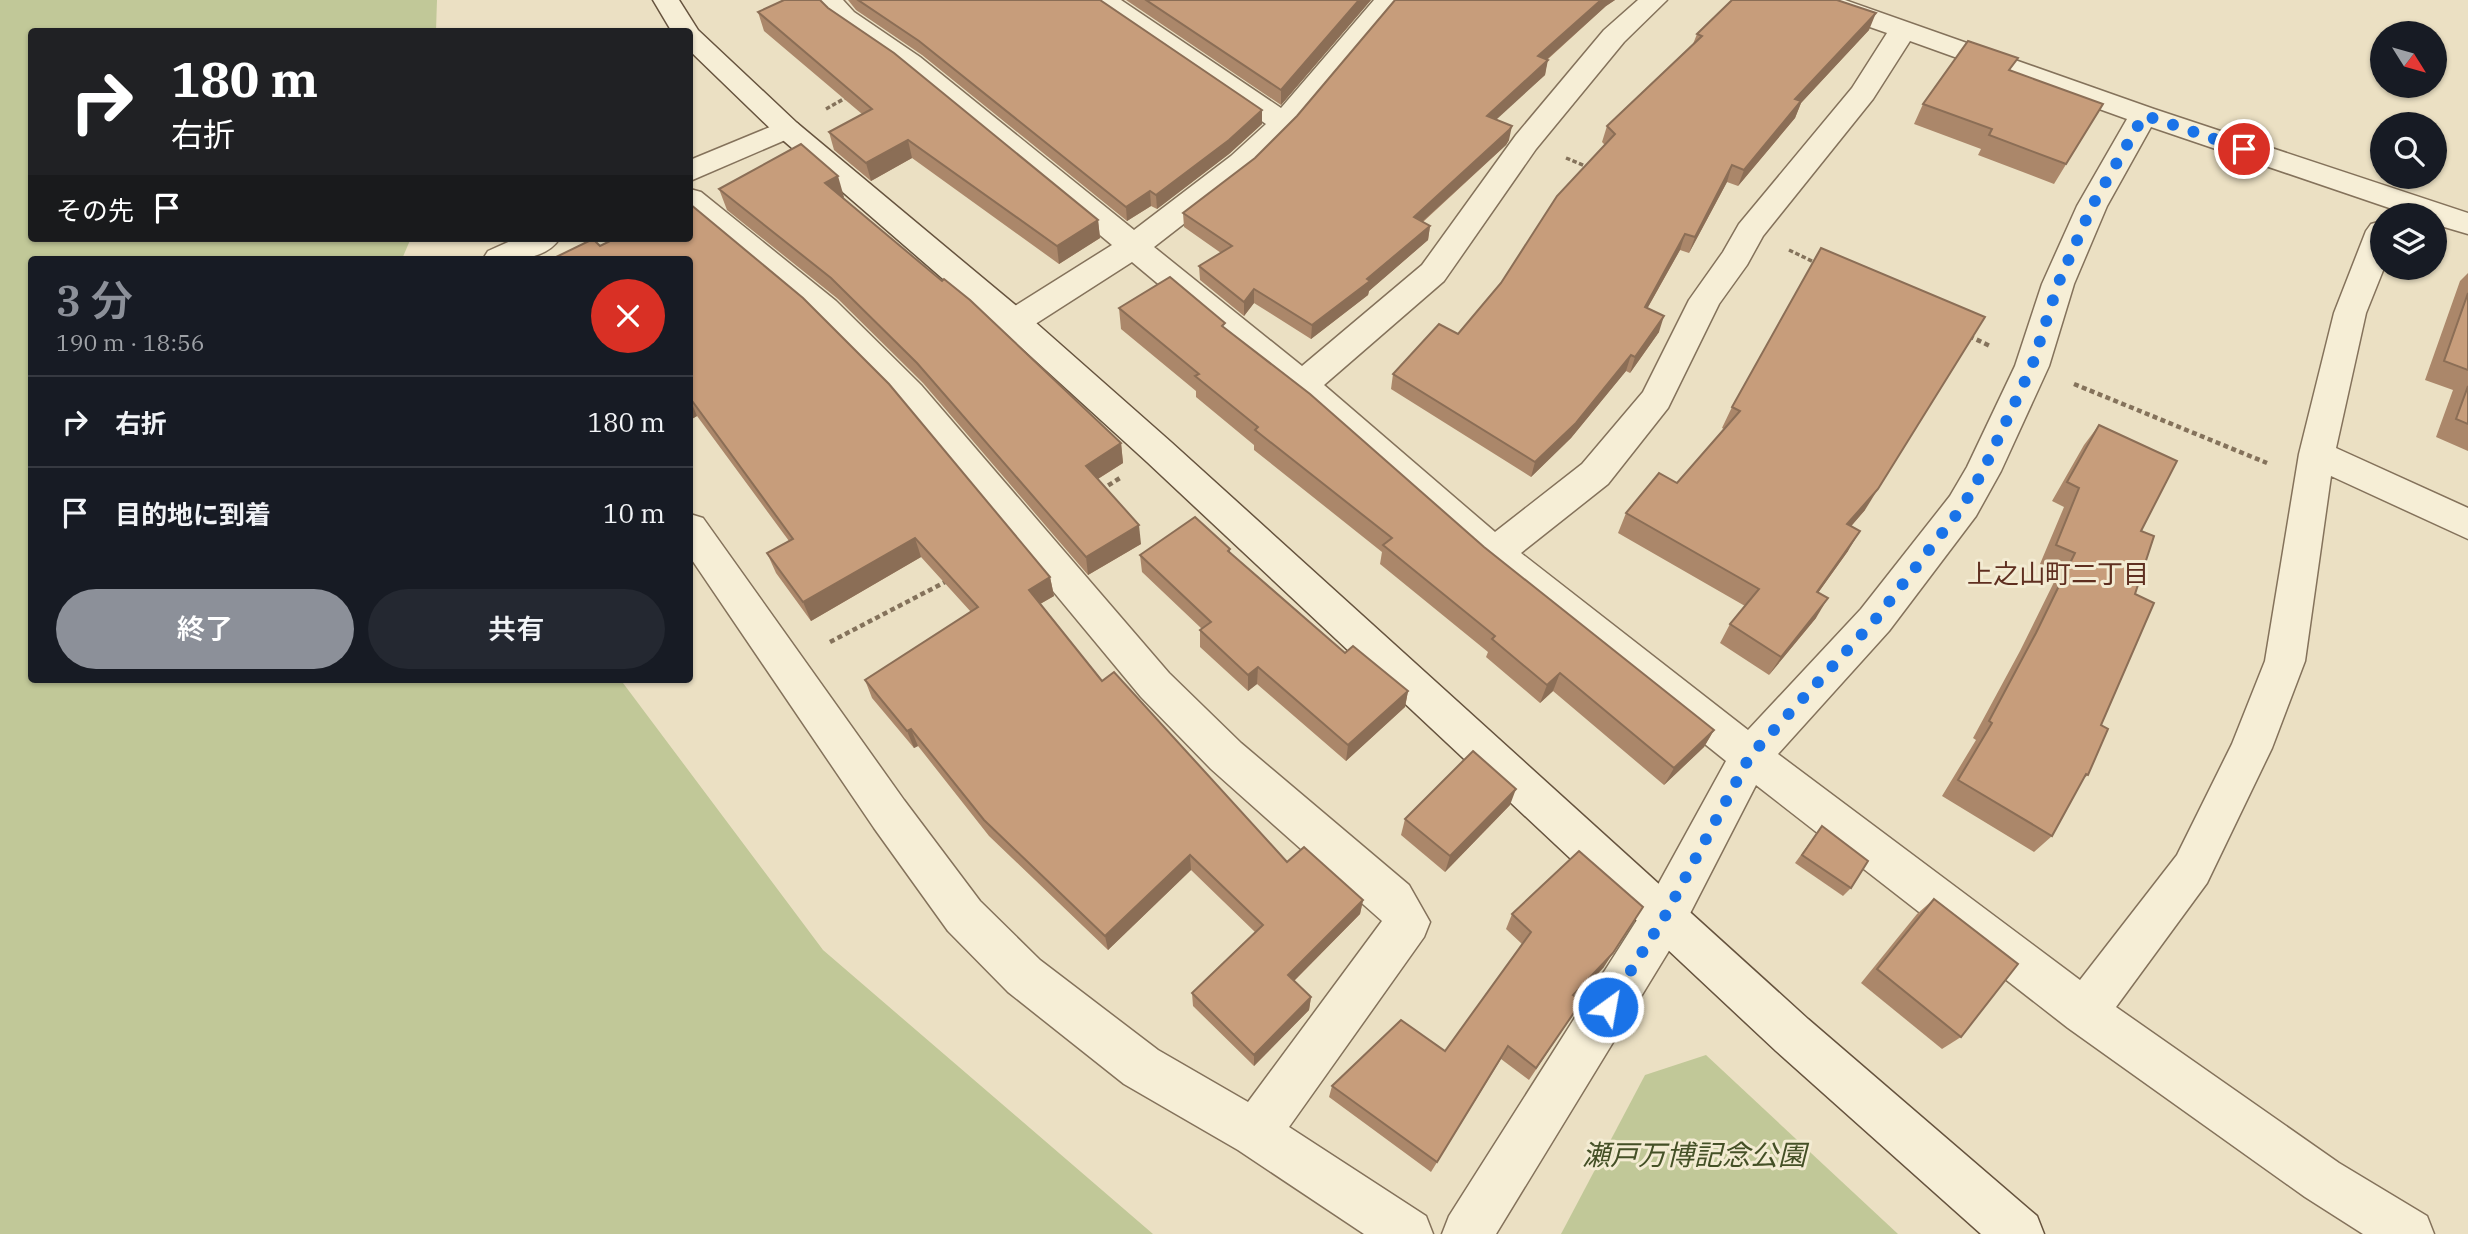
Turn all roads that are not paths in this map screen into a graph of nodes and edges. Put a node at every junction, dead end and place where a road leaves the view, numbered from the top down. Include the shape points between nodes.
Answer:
1 (666, 0) edge
2 (828, 0) edge
3 (1103, 0) edge
4 (1389, 0) edge
5 (1654, 0) edge
6 (1819, 0) edge
7 (684, 28) edge
8 (1903, 30) junction
9 (693, 39) edge
10 (2144, 115) junction
11 (1284, 123) junction
12 (787, 129) junction
13 (693, 170) edge
14 (693, 201) edge
15 (2370, 208) edge
16 (2447, 221) edge
17 (2468, 223) edge
18 (535, 242) edge
19 (1134, 246) junction
20 (505, 256) edge
21 (2370, 261) edge
22 (1014, 323) junction
23 (1302, 385) junction
24 (2314, 468) junction
25 (2468, 524) edge
26 (693, 532) edge
27 (1493, 553) junction
28 (1750, 756) junction
29 (1665, 916) junction
30 (2084, 1012) junction
31 (1255, 1133) junction
32 (1408, 1234) edge
33 (1467, 1234) edge
34 (2020, 1234) edge
35 (2409, 1234) edge

1 - 7 street
2 - 19 street via 844,18 910,63
3 - 11 street
4 - 11 street
5 - 23 street via 1614,36 1526,142 1433,273
6 - 8 street
8 - 10 street
8 - 27 street via 1863,93 1750,231 1705,300 1657,398 1595,474
9 - 12 street
10 - 15 street
10 - 28 street via 2092,206 2058,284 2032,366 1963,506 1875,620
11 - 19 street via 1242,163
12 - 13 street
12 - 22 street
14 - 31 street via 824,309 909,394 1155,685 1226,756 1393,900 1408,922
16 - 17 street
18 - 20 street
19 - 22 street
19 - 23 street
21 - 24 street via 2350,313
22 - 29 street
23 - 27 street
24 - 25 street
24 - 30 street via 2285,661 2251,748 2192,869
26 - 31 street via 964,916 1024,976 1141,1067
27 - 28 street
28 - 29 street
28 - 30 street
29 - 33 street
29 - 34 street via 1792,1035
30 - 35 street via 2322,1180
31 - 32 street

